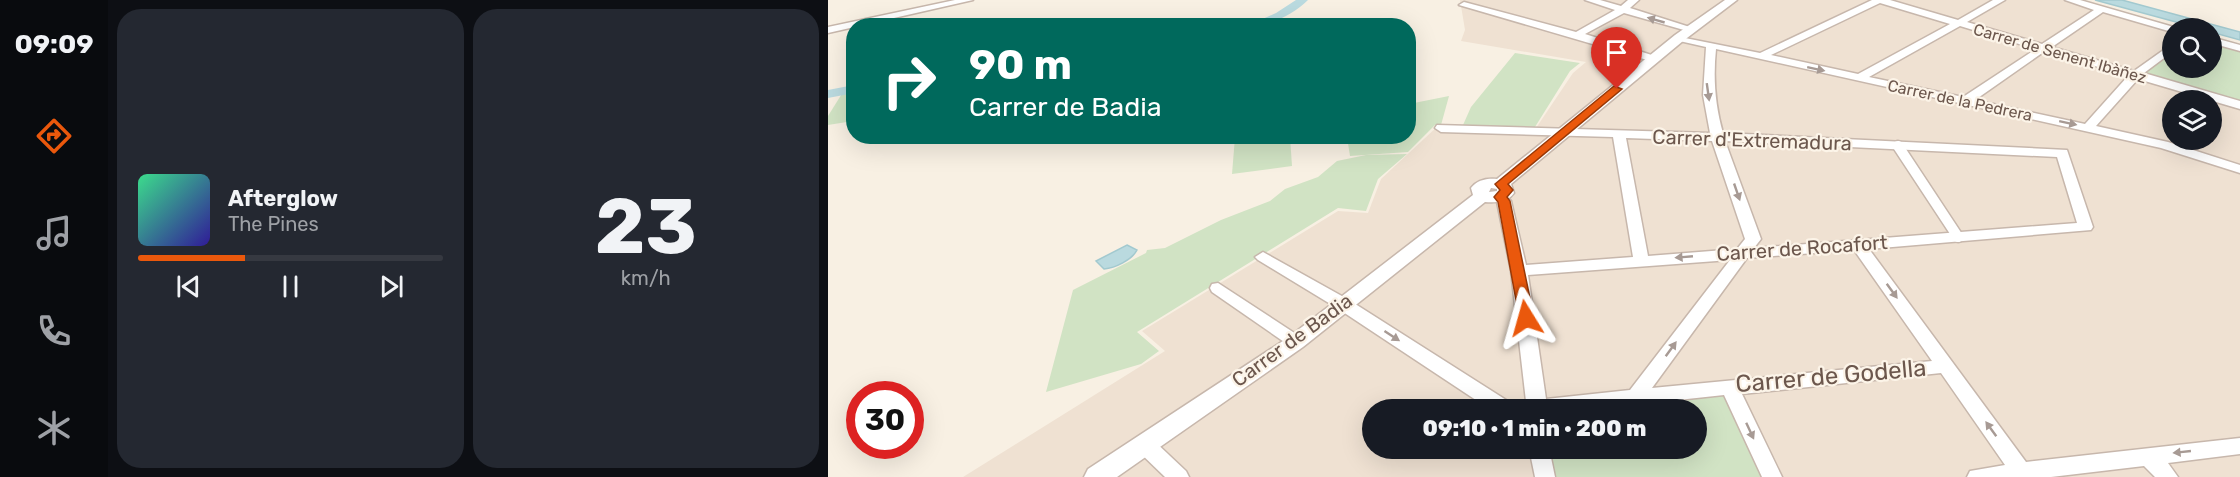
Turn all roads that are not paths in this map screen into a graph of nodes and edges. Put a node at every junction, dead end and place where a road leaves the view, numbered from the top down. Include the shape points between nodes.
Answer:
1 (968, 0) edge
2 (1590, 0) edge
3 (1616, 0) edge
4 (1634, 0) edge
5 (1732, 0) edge
6 (1880, 0) edge
7 (2000, 0) edge
8 (2070, 0) edge
9 (1603, 4) junction
10 (1464, 5) dead end
11 (2101, 9) junction
12 (1622, 10) junction
13 (884, 18) edge
14 (1959, 23) junction
15 (846, 26) edge
16 (2162, 26) edge
17 (1691, 29) junction
18 (828, 30) edge
19 (1577, 35) junction
20 (1679, 38) junction
21 (2222, 43) edge
22 (1711, 46) junction
23 (2240, 48) edge
24 (2044, 49) junction
25 (2162, 55) edge
26 (1759, 57) junction
27 (1654, 59) junction
28 (2135, 75) junction
29 (1858, 78) junction
30 (1965, 100) junction
31 (2240, 105) edge
32 (1441, 128) dead end
33 (2089, 128) junction
34 (1562, 133) junction
35 (1619, 136) junction
36 (1718, 137) junction
37 (1898, 146) junction
38 (2240, 169) edge
39 (1494, 192) junction
40 (2086, 227) joint
41 (1958, 237) junction
42 (1858, 244) junction
43 (1742, 252) junction
44 (1263, 257) dead end
45 (1641, 261) junction
46 (1519, 271) junction
47 (1218, 288) dead end
48 (1343, 304) junction
49 (1296, 342) junction
50 (1945, 366) junction
51 (1729, 386) junction
52 (1636, 396) junction
53 (1490, 399) edge
54 (1536, 399) edge
55 (1611, 399) edge
56 (1144, 444) junction
57 (2240, 446) edge
58 (2148, 456) junction
59 (1541, 459) edge
60 (2023, 474) edge
61 (1097, 477) edge
62 (1179, 477) edge
63 (1545, 477) edge
64 (1772, 477) edge
65 (1977, 477) edge
66 (2168, 477) edge

1 - 13 street
2 - 9 street
3 - 9 street
4 - 12 street
5 - 17 street, Carrer de Badia
6 - 14 street, Carrer de Senent Ibàñez
6 - 26 street
7 - 14 street
8 - 11 street
9 - 12 street
10 - 19 street
11 - 16 street
11 - 24 street
17 -> 12 street
12 - 19 street
14 - 24 street, Carrer de Senent Ibàñez
14 - 29 street
15 - 18 street
17 - 20 street, Carrer de Badia
19 - 27 street
20 - 22 street, Carrer de la Pedrera
20 - 27 street, Carrer de Badia
21 - 23 street
22 - 26 street, Carrer de la Pedrera
22 -> 36 street via 1706,76
24 - 28 street, Carrer de Senent Ibàñez
24 - 30 street
25 - 28 street
26 -> 29 street, Carrer de la Pedrera
27 - 34 street, Carrer de Badia
28 - 31 street, Carrer de Senent Ibàñez
28 - 33 street
29 - 30 street, Carrer de la Pedrera
30 -> 33 street, Carrer de la Pedrera
32 - 34 street, Carrer d'Extremadura
33 - 38 street, Carrer de la Pedrera via 2164,145
34 - 35 street, Carrer d'Extremadura
34 - 39 street, Carrer de Badia
35 - 36 street, Carrer d'Extremadura
35 - 45 street
36 - 37 street, Carrer d'Extremadura
36 -> 43 street via 1753,239
37 - 40 street, Carrer d'Extremadura via 2062,153
37 - 41 street
39 - 46 street via 1504,201
39 - 48 street, Carrer de Badia
40 - 41 street, Carrer de Rocafort
41 - 42 street, Carrer de Rocafort
42 - 43 street, Carrer de Rocafort
42 -> 50 street
43 -> 45 street, Carrer de Rocafort
52 -> 43 street
44 - 48 street
45 - 46 street, Carrer de Rocafort
46 - 54 street
47 - 49 street
48 - 49 street, Carrer de Badia
48 -> 53 street
49 - 56 street, Carrer de Badia
50 - 51 street, Carrer de Godella
60 -> 50 street
51 - 52 street, Carrer de Godella
51 -> 64 street
52 - 55 street, Carrer de Godella
56 - 61 street, Carrer de Badia
56 - 62 street
57 -> 58 street
58 - 60 street
58 - 66 street
59 - 63 street
60 - 65 street

